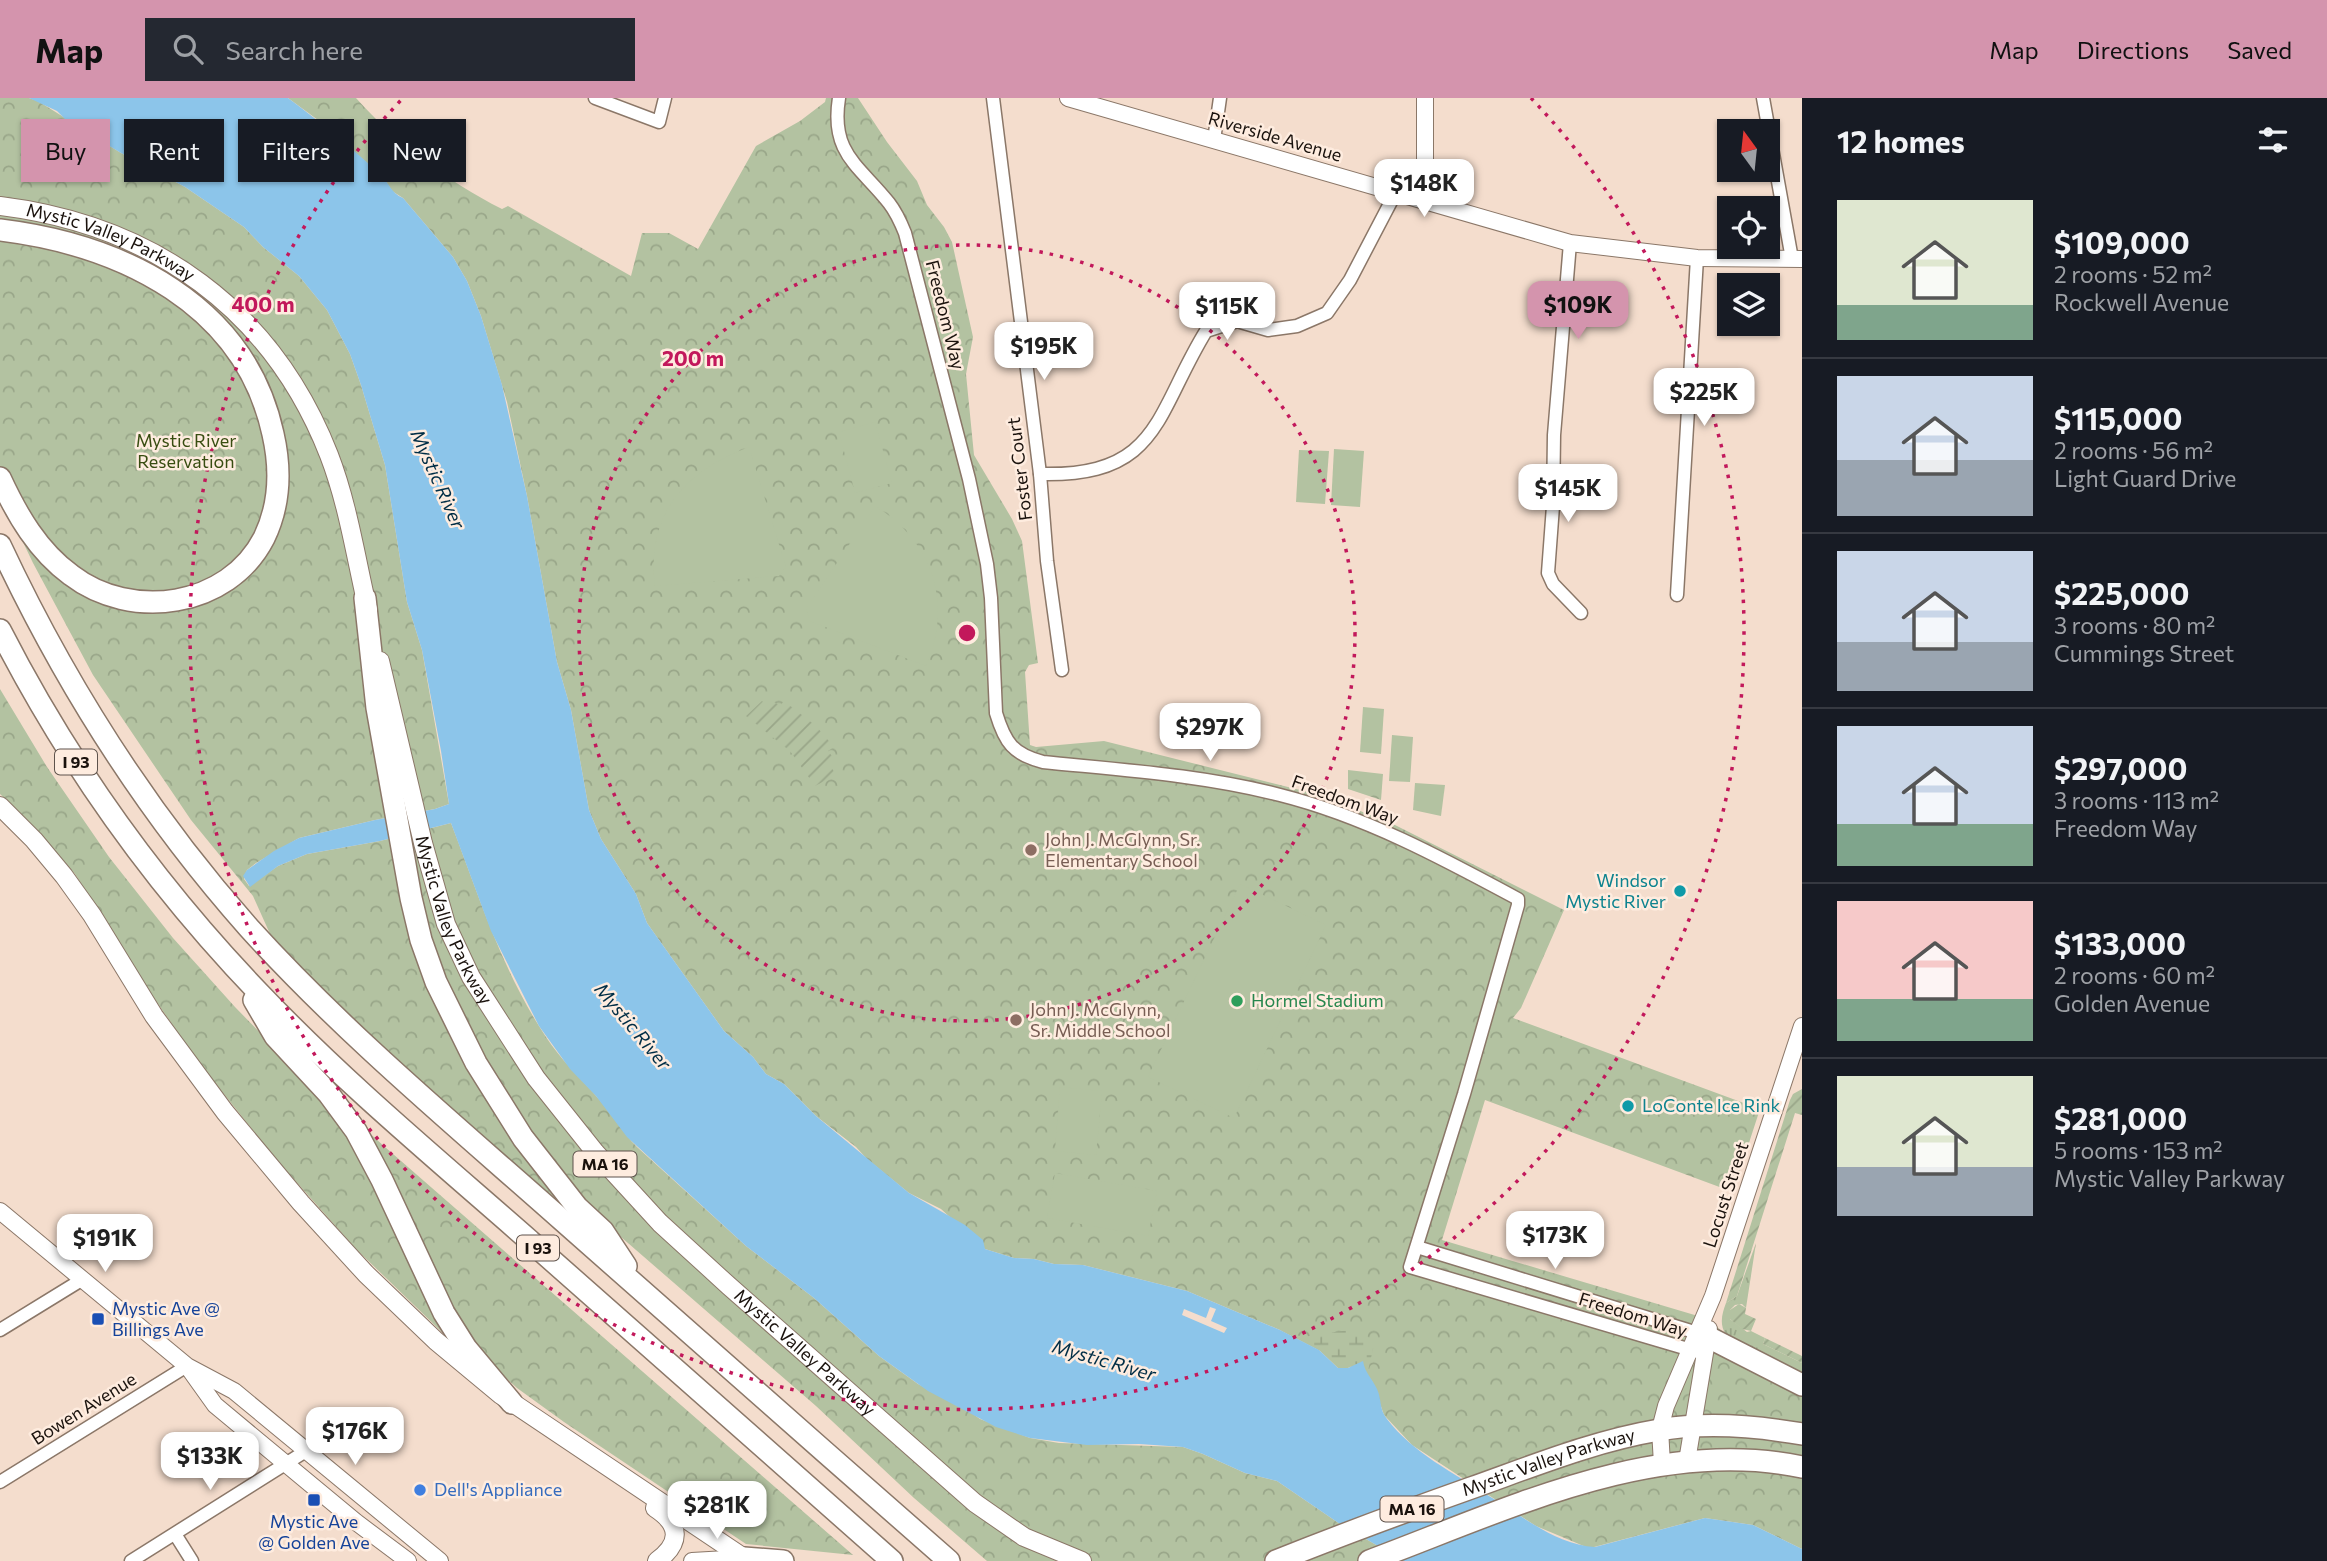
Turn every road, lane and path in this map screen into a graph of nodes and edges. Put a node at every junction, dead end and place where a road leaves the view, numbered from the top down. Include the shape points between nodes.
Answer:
1 (595, 98) edge
2 (665, 98) edge
3 (839, 98) edge
4 (993, 98) edge
5 (1220, 98) edge
6 (1425, 98) edge
7 (1763, 98) edge
8 (1072, 99) edge
9 (1214, 140) junction
10 (1396, 192) junction
11 (1414, 197) junction
12 (0, 206) edge
13 (0, 230) edge
14 (1570, 243) junction
15 (1697, 258) junction
16 (1797, 259) edge
17 (1040, 474) junction
18 (0, 478) edge
19 (0, 545) edge
20 (1677, 595) dead end
21 (365, 598) junction
22 (1581, 613) dead end
23 (0, 630) edge
24 (0, 642) edge
25 (18, 664) junction
26 (1062, 670) dead end
27 (0, 806) edge
28 (236, 968) junction
29 (1802, 1026) edge
30 (0, 1211) edge
31 (1416, 1247) junction
32 (83, 1279) junction
33 (643, 1291) junction
34 (0, 1330) edge
35 (1703, 1341) junction
36 (1688, 1349) junction
37 (187, 1366) junction
38 (1802, 1385) edge
39 (512, 1404) junction
40 (1692, 1427) junction
41 (1660, 1429) junction
42 (1802, 1434) edge
43 (306, 1451) junction
44 (1687, 1461) junction
45 (286, 1463) junction
46 (1662, 1464) junction
47 (1802, 1466) edge
48 (617, 1472) junction
49 (0, 1482) edge
50 (175, 1534) junction
51 (1329, 1540) junction
52 (746, 1560) edge
53 (131, 1561) edge
54 (192, 1561) edge
55 (408, 1561) edge
56 (440, 1561) edge
57 (657, 1561) edge
58 (692, 1561) edge
59 (783, 1561) edge
60 (892, 1561) edge
61 (949, 1561) edge
62 (1082, 1561) edge
63 (1265, 1561) edge
64 (1276, 1561) edge
65 (1368, 1561) edge

1 - 2 street via 659,122
3 - 31 street, Freedom Way via 839,129 849,159 891,206 905,233 978,517 991,598 996,713 1010,745 1022,757 1043,762 1197,778 1294,799 1373,827 1518,898
4 - 17 street, Foster Court
5 - 9 street
6 - 11 main road via 1425,169
7 - 16 street
8 - 9 main road, Riverside Avenue
9 - 10 main road, Riverside Avenue
10 - 11 main road, Riverside Avenue
10 - 17 street via 1350,280 1326,313 1297,326 1268,330 1237,321 1206,331 1149,437 1129,456 1100,470
11 - 14 main road, Riverside Avenue
12 - 21 main road, Mystic Valley Parkway / MA 16 via 67,218 117,234 180,269 239,315 286,373 320,434 337,480
13 - 18 highway via 58,240 121,261 202,312 252,373 271,424 278,472 272,518 263,539 240,569 207,592 151,603 112,596 73,577 28,531
14 - 15 main road, Riverside Avenue
14 - 22 street via 1553,435 1548,573
15 - 16 main road, Riverside Avenue
15 - 20 street
17 - 26 street, Foster Court
19 - 33 highway, I 93 via 60,663 108,743 219,894 348,1029
21 - 33 highway via 377,708 411,898 436,982 476,1063 523,1139 577,1207 603,1231
21 - 62 main road, Mystic Valley Parkway / MA 16 via 446,924 471,978 536,1078 645,1206 748,1303 992,1517 1033,1542
23 - 25 highway, I 93
24 - 25 highway
25 - 28 highway, I 93 via 80,769 122,828
27 - 39 main road via 64,876 181,1054 270,1167 408,1316
28 - 39 highway via 275,1036 356,1131 443,1313
28 - 60 highway, I 93 via 363,1094
29 - 35 main road, Locust Street via 1713,1296
30 - 32 main road
31 - 35 street, Freedom Way
31 - 36 street, Freedom Way via 1410,1267
32 - 34 street
32 - 37 main road
33 - 61 highway, I 93
35 - 36 main road, Locust Street
35 - 38 highway
35 - 40 main road, Locust Street
36 - 41 main road, Locust Street
37 - 43 main road via 234,1391
37 - 45 main road via 215,1405
37 - 49 street, Bowen Avenue
39 - 48 main road
40 - 41 highway, Mystic Valley Parkway / MA 16
40 - 42 highway, Mystic Valley Parkway / MA 16
40 - 44 main road, Locust Street
41 - 46 main road, Locust Street
41 - 51 highway, Mystic Valley Parkway / MA 16 via 1586,1447
43 - 45 street
43 - 56 main road
44 - 46 highway, Mystic Valley Parkway / MA 16
44 - 47 highway, Mystic Valley Parkway / MA 16 via 1744,1459
45 - 50 street
45 - 55 main road
46 - 65 highway, Mystic Valley Parkway / MA 16 via 1554,1493
48 - 52 main road
48 - 57 main road via 672,1523 675,1541
50 - 53 street
50 - 54 street
51 - 63 main road, Mystic Valley Parkway / MA 16
51 - 64 highway
52 - 58 main road
52 - 59 highway

